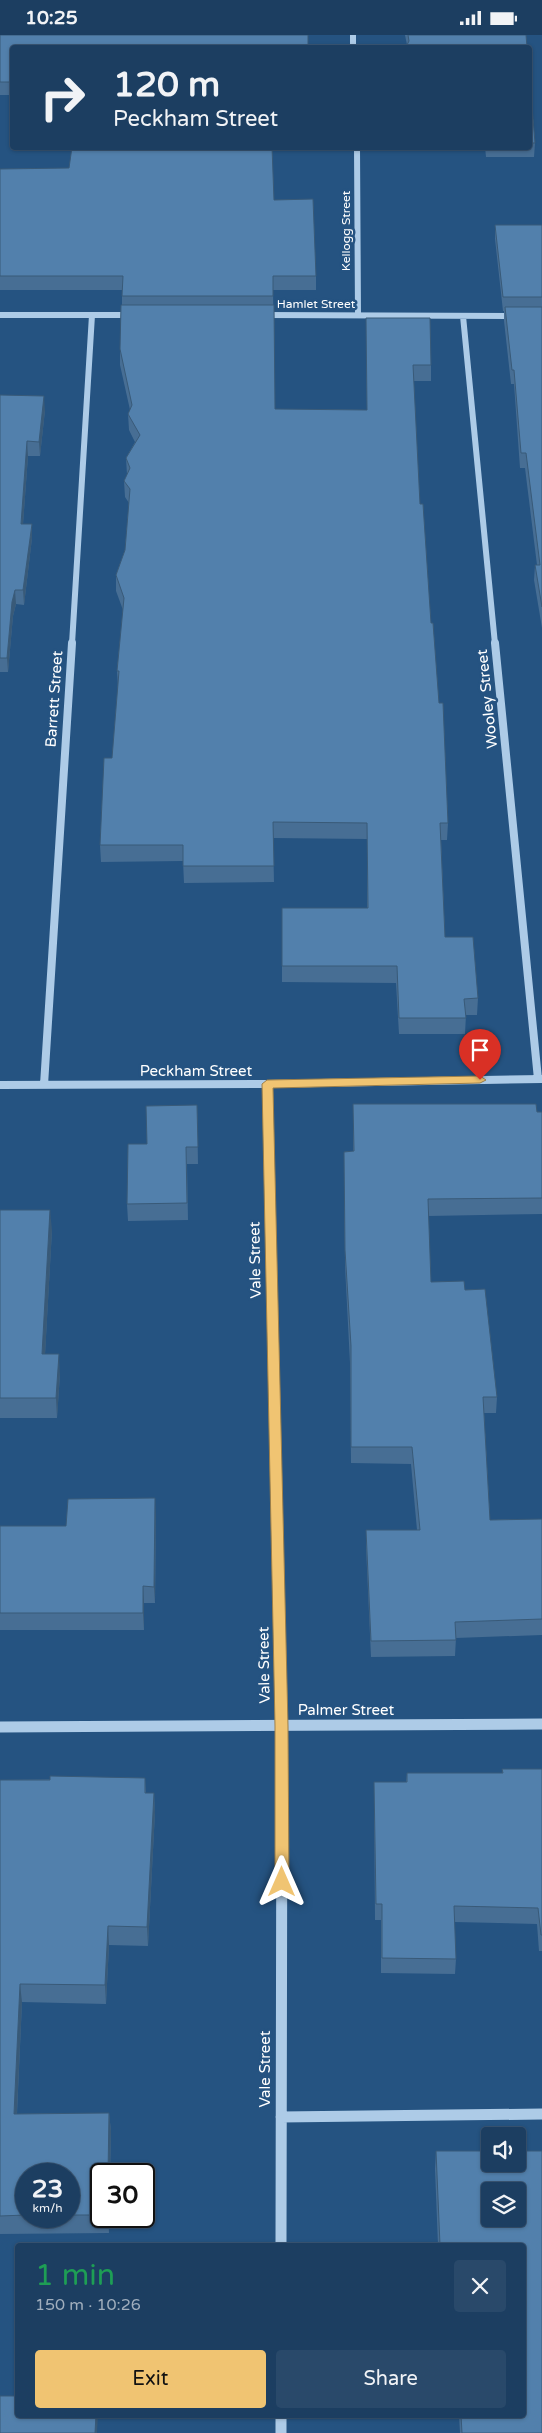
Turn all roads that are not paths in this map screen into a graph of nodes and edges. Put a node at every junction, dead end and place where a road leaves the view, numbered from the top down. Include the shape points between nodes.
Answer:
1 (357, 150) edge
2 (0, 315) edge
3 (92, 315) junction
4 (141, 315) edge
5 (259, 315) edge
6 (358, 315) junction
7 (463, 316) junction
8 (522, 316) edge
9 (540, 1079) edge
10 (267, 1084) junction
11 (0, 1085) edge
12 (44, 1085) junction
13 (542, 1724) edge
14 (282, 1726) junction
15 (0, 1727) edge
16 (542, 2114) edge
17 (281, 2117) junction
18 (281, 2243) edge
19 (281, 2418) edge
20 (281, 2433) edge

1 - 6 street, Kellogg Street
2 - 3 street
3 - 4 street
3 - 12 street, Barrett Street
5 - 6 street, Hamlet Street
6 - 7 street, Hamlet Street
7 - 8 street, Hamlet Street
7 - 9 street, Wooley Street
9 - 10 street, Peckham Street
10 - 12 street, Peckham Street
10 - 14 street, Vale Street
11 - 12 street, Peckham Street
13 - 14 street, Palmer Street
14 - 15 street, Palmer Street
14 - 17 street, Vale Street
16 - 17 street
17 - 18 street, Vale Street
19 - 20 street

